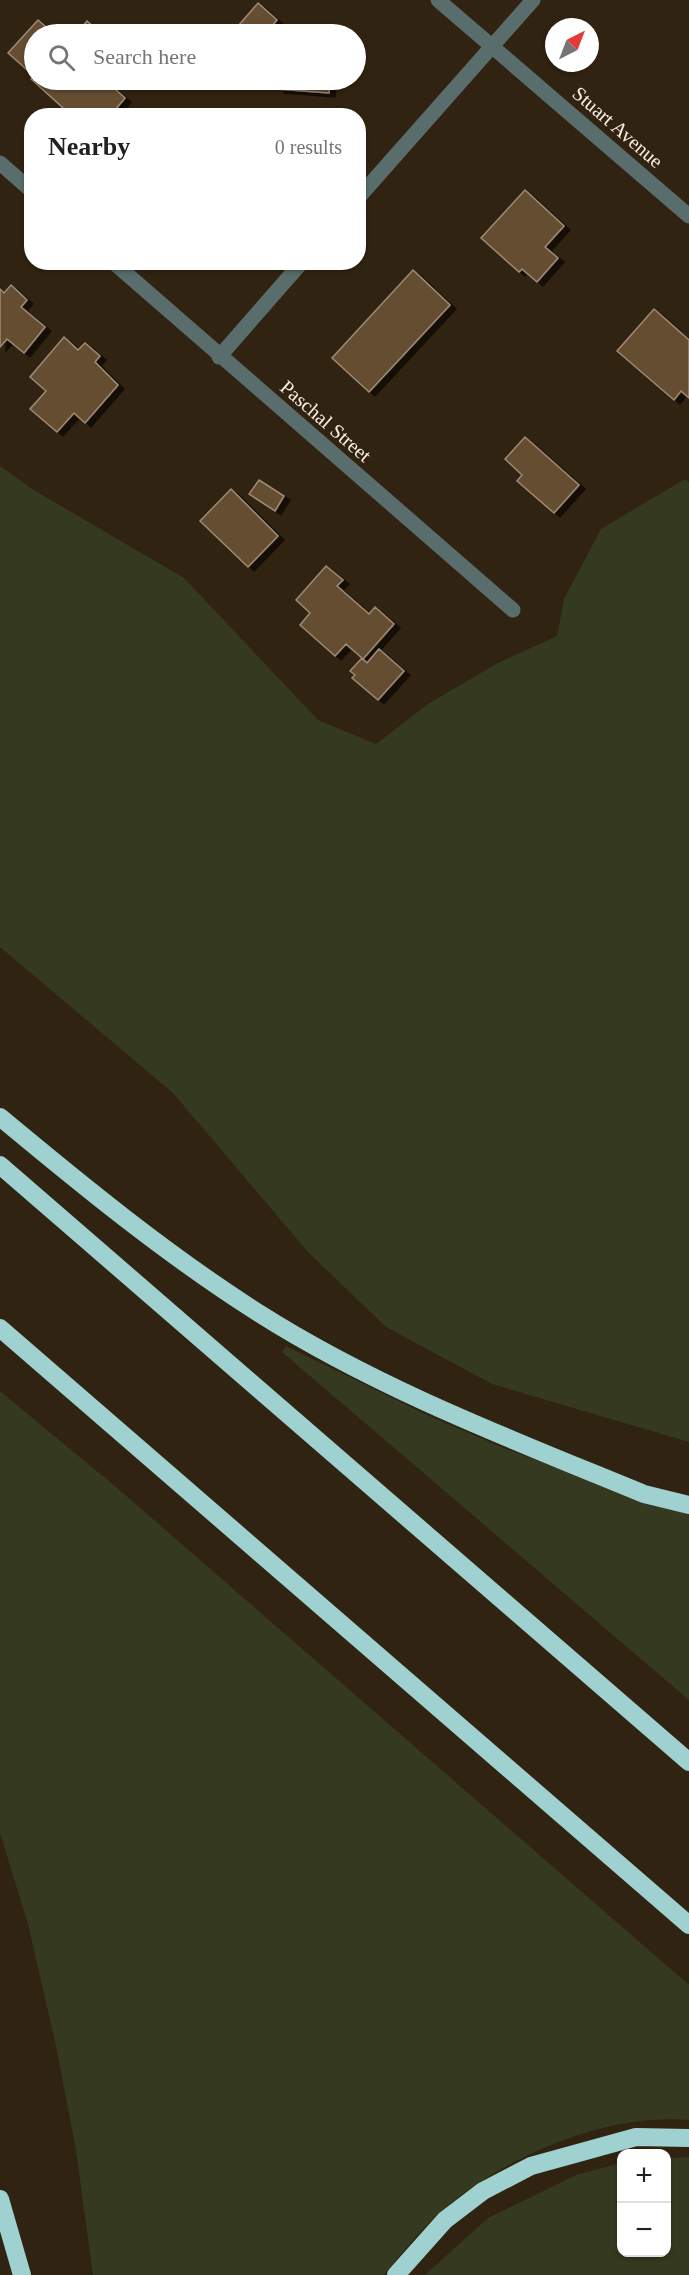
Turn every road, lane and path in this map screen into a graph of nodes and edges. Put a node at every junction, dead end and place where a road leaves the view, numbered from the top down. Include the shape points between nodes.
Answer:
1 (438, 0) edge
2 (533, 0) edge
3 (492, 46) junction
4 (0, 163) edge
5 (24, 184) edge
6 (366, 189) edge
7 (689, 216) edge
8 (122, 270) edge
9 (295, 270) edge
10 (219, 357) junction
11 (513, 610) dead end
12 (0, 1117) edge
13 (0, 1165) edge
14 (0, 1328) edge
15 (689, 1505) edge
16 (689, 1762) edge
17 (689, 1924) edge
18 (689, 2138) edge
19 (0, 2199) edge
20 (22, 2275) edge
21 (396, 2275) edge

1 - 3 street, Stuart Avenue
2 - 3 street
3 - 6 street
3 - 7 street, Stuart Avenue
4 - 5 street
8 - 10 street, Paschal Street
9 - 10 street
10 - 11 street, Paschal Street
12 - 15 highway via 111,1209 258,1312 386,1384 644,1494
13 - 16 highway
14 - 17 highway
18 - 21 highway via 636,2137 531,2166 483,2191 445,2220
19 - 20 highway

